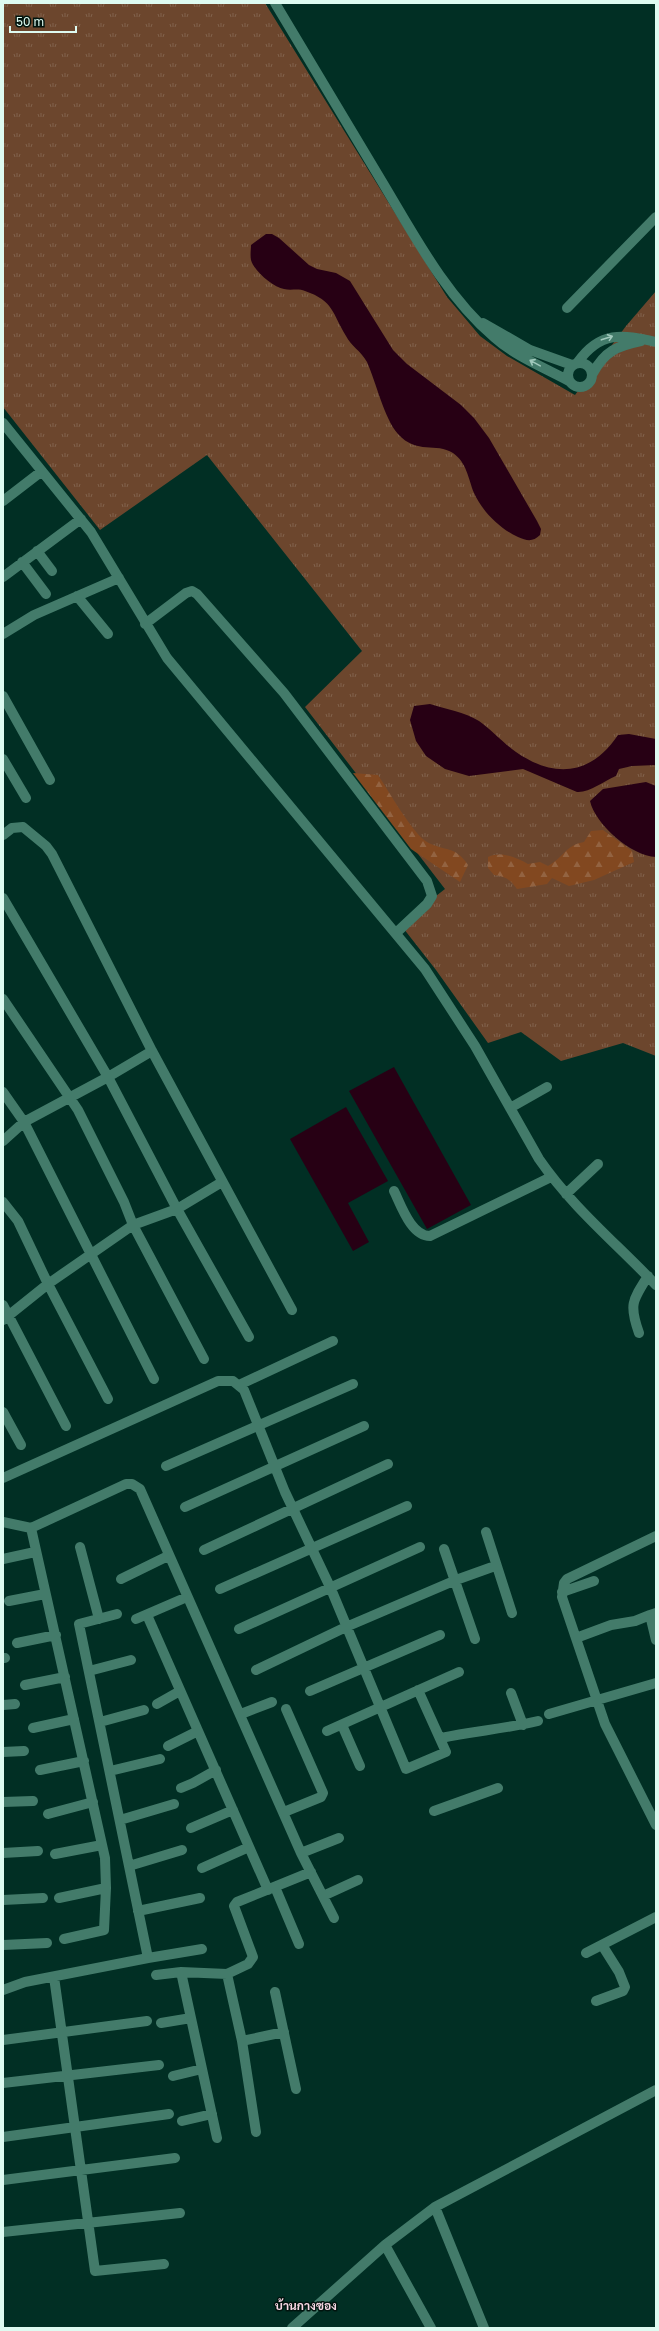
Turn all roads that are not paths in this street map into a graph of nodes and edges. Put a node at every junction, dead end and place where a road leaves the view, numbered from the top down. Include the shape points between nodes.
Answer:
1 (275, 3) edge
2 (656, 217) edge
3 (567, 308) dead end
4 (478, 321) junction
5 (652, 341) edge
6 (575, 363) junction
7 (592, 373) junction
8 (569, 381) junction
9 (4, 426) edge
10 (42, 471) junction
11 (3, 501) edge
12 (81, 519) junction
13 (37, 551) junction
14 (22, 562) junction
15 (52, 571) dead end
16 (3, 577) edge
17 (119, 578) junction
18 (46, 594) dead end
19 (77, 596) junction
20 (145, 624) junction
21 (3, 634) edge
22 (108, 634) dead end
23 (3, 696) edge
24 (3, 759) edge
25 (50, 780) dead end
26 (26, 798) dead end
27 (3, 835) edge
28 (3, 898) edge
29 (396, 933) junction
30 (3, 999) edge
31 (152, 1051) junction
32 (108, 1077) junction
33 (547, 1087) dead end
34 (3, 1092) edge
35 (68, 1097) junction
36 (510, 1108) junction
37 (24, 1122) junction
38 (3, 1140) edge
39 (598, 1164) dead end
40 (551, 1176) junction
41 (222, 1182) junction
42 (394, 1191) dead end
43 (566, 1194) junction
44 (3, 1202) edge
45 (177, 1209) junction
46 (133, 1225) junction
47 (90, 1256) junction
48 (648, 1276) junction
49 (48, 1284) junction
50 (656, 1285) edge
51 (3, 1305) edge
52 (292, 1310) dead end
53 (6, 1318) edge
54 (639, 1334) dead end
55 (249, 1337) dead end
56 (333, 1341) dead end
57 (204, 1359) dead end
58 (154, 1379) dead end
59 (353, 1384) dead end
60 (240, 1385) junction
61 (108, 1399) dead end
62 (3, 1412) edge
63 (66, 1426) dead end
64 (260, 1426) junction
65 (364, 1426) dead end
66 (21, 1445) dead end
67 (388, 1464) dead end
68 (166, 1466) dead end
69 (275, 1467) junction
70 (3, 1478) edge
71 (407, 1506) dead end
72 (185, 1507) dead end
73 (292, 1508) junction
74 (3, 1522) edge
75 (31, 1528) junction
76 (486, 1532) dead end
77 (656, 1536) edge
78 (80, 1547) dead end
79 (420, 1547) dead end
80 (313, 1548) junction
81 (444, 1549) dead end
82 (204, 1550) dead end
83 (35, 1552) junction
84 (168, 1556) junction
85 (3, 1559) edge
86 (495, 1566) junction
87 (121, 1579) dead end
88 (456, 1580) junction
89 (594, 1581) dead end
90 (220, 1589) dead end
91 (331, 1589) junction
92 (562, 1592) junction
93 (45, 1594) junction
94 (187, 1596) junction
95 (9, 1601) dead end
96 (512, 1613) dead end
97 (117, 1614) dead end
98 (653, 1614) edge
99 (147, 1615) junction
100 (99, 1619) junction
101 (136, 1619) dead end
102 (346, 1627) junction
103 (238, 1629) dead end
104 (56, 1635) junction
105 (440, 1635) dead end
106 (576, 1638) junction
107 (475, 1639) dead end
108 (656, 1640) edge
109 (17, 1643) dead end
110 (131, 1660) dead end
111 (363, 1668) junction
112 (256, 1670) dead end
113 (89, 1671) junction
114 (459, 1672) dead end
115 (65, 1677) junction
116 (656, 1683) edge
117 (25, 1685) dead end
118 (418, 1690) junction
119 (180, 1691) junction
120 (310, 1691) dead end
121 (511, 1693) dead end
122 (596, 1700) junction
123 (272, 1702) dead end
124 (15, 1704) dead end
125 (157, 1704) dead end
126 (3, 1705) edge
127 (380, 1708) junction
128 (286, 1709) dead end
129 (144, 1710) dead end
130 (241, 1714) junction
131 (549, 1714) dead end
132 (74, 1719) junction
133 (538, 1721) dead end
134 (100, 1722) junction
135 (342, 1725) junction
136 (523, 1725) junction
137 (33, 1728) dead end
138 (327, 1731) dead end
139 (198, 1732) junction
140 (440, 1738) junction
141 (168, 1746) dead end
142 (24, 1751) dead end
143 (3, 1752) edge
144 (160, 1759) dead end
145 (84, 1761) junction
146 (360, 1766) dead end
147 (40, 1770) dead end
148 (216, 1770) junction
149 (110, 1771) junction
150 (181, 1788) dead end
151 (498, 1788) dead end
152 (32, 1801) dead end
153 (3, 1802) edge
154 (93, 1802) junction
155 (174, 1804) dead end
156 (233, 1810) junction
157 (434, 1811) dead end
158 (284, 1812) junction
159 (48, 1814) dead end
160 (120, 1820) junction
161 (656, 1825) edge
162 (191, 1828) dead end
163 (338, 1838) dead end
164 (102, 1845) junction
165 (249, 1847) junction
166 (182, 1850) dead end
167 (38, 1851) dead end
168 (3, 1853) edge
169 (301, 1853) junction
170 (55, 1854) dead end
171 (129, 1866) junction
172 (202, 1868) dead end
173 (311, 1872) junction
174 (358, 1880) dead end
175 (106, 1888) junction
176 (271, 1888) junction
177 (323, 1896) junction
178 (43, 1898) dead end
179 (59, 1898) dead end
180 (200, 1898) dead end
181 (3, 1900) edge
182 (138, 1911) junction
183 (656, 1917) edge
184 (334, 1918) dead end
185 (64, 1939) dead end
186 (46, 1943) dead end
187 (299, 1944) dead end
188 (3, 1945) edge
189 (602, 1945) junction
190 (202, 1949) dead end
191 (586, 1953) dead end
192 (148, 1958) junction
193 (181, 1972) junction
194 (227, 1974) junction
195 (156, 1975) dead end
196 (54, 1977) junction
197 (3, 1990) edge
198 (275, 1992) dead end
199 (596, 2001) dead end
200 (191, 2018) junction
201 (147, 2021) dead end
202 (161, 2023) dead end
203 (62, 2032) junction
204 (284, 2032) junction
205 (3, 2040) edge
206 (242, 2041) junction
207 (159, 2065) dead end
208 (202, 2069) junction
209 (68, 2075) junction
210 (173, 2076) dead end
211 (3, 2083) edge
212 (296, 2089) dead end
213 (656, 2090) edge
214 (169, 2114) dead end
215 (212, 2114) junction
216 (182, 2121) dead end
217 (76, 2127) junction
218 (256, 2132) dead end
219 (3, 2137) edge
220 (217, 2138) dead end
221 (175, 2158) dead end
222 (82, 2170) junction
223 (3, 2180) edge
224 (435, 2207) junction
225 (180, 2212) dead end
226 (88, 2223) junction
227 (3, 2232) edge
228 (385, 2245) junction
229 (164, 2264) dead end
230 (292, 2328) edge
231 (431, 2328) edge
232 (484, 2328) edge

1 - 4 street via 436,268
2 - 3 street
4 - 6 street via 519,345
8 -> 4 street via 512,350 494,338
6 -> 5 street via 597,342 610,336
5 - 7 street via 624,345 605,354
6 - 7 street via 589,366
6 - 8 street via 569,370
7 - 8 street via 586,386 580,387
9 - 10 street
10 - 11 street
10 - 12 street
12 - 13 street
12 - 17 street
13 - 14 street
13 - 15 street
14 - 16 street
14 - 18 street
17 - 19 street
17 - 20 street
19 - 21 street via 34,615
19 - 22 street
20 - 29 street via 167,658
20 - 29 street via 186,593 197,594 284,693 427,881 432,892 428,904
23 - 25 street
24 - 26 street
27 - 31 street via 12,828 23,827 52,854
28 - 32 street
29 - 36 street via 425,969 475,1046
30 - 35 street
31 - 32 street
31 - 41 street
32 - 35 street
32 - 45 street
33 - 36 street
34 - 37 street
35 - 37 street
35 - 46 street via 85,1124
36 - 40 street
37 - 38 street
37 - 47 street
39 - 43 street
40 - 42 street via 430,1236 425,1236 414,1228
40 - 43 street
41 - 45 street
41 - 52 street
43 - 48 street
44 - 49 street via 18,1220
45 - 46 street
45 - 55 street
46 - 47 street
46 - 57 street
47 - 49 street
47 - 58 street
48 - 50 street
48 - 54 street via 632,1301 632,1314
49 - 53 street
49 - 61 street
51 - 53 street
53 - 63 street
56 - 60 street
59 - 64 street
60 - 64 street
60 - 70 street via 227,1380 218,1381
62 - 66 street
64 - 68 street
64 - 69 street
65 - 69 street
67 - 73 street
69 - 72 street
69 - 73 street
71 - 80 street
73 - 80 street
73 - 82 street
74 - 75 street
75 - 83 street
75 - 84 street via 126,1484 132,1484 140,1489 145,1499
76 - 86 street
77 - 92 street via 567,1579
78 - 100 street
79 - 91 street
80 - 90 street
80 - 91 street
81 - 88 street
83 - 85 street
83 - 93 street
84 - 87 street
84 - 94 street
86 - 88 street
86 - 96 street
88 - 102 street
88 - 107 street
89 - 92 street
91 - 102 street
91 - 103 street
92 - 106 street
93 - 95 street
93 - 104 street
94 - 99 street
94 - 130 street
97 - 100 street
98 - 106 street via 635,1622 611,1625
98 - 108 street
99 - 101 street
99 - 119 street
100 - 113 street via 79,1624
102 - 111 street
102 - 112 street
104 - 109 street
104 - 115 street
105 - 111 street
106 - 122 street
110 - 113 street
111 - 120 street
111 - 127 street
113 - 134 street
114 - 118 street
115 - 117 street
115 - 132 street
116 - 122 street
118 - 127 street
118 - 140 street
119 - 125 street
119 - 139 street
121 - 136 street
122 - 131 street
122 - 161 street via 609,1732
123 - 130 street
124 - 126 street
127 - 135 street
127 - 140 street via 406,1769 444,1754 446,1749
128 - 158 street via 323,1793 321,1797
129 - 134 street
130 - 158 street
132 - 137 street
132 - 145 street
133 - 136 street
134 - 149 street
135 - 138 street
135 - 146 street
136 - 140 street via 500,1730 482,1729
139 - 141 street
139 - 148 street
142 - 143 street
144 - 149 street
145 - 147 street
145 - 154 street
148 - 150 street
148 - 156 street
149 - 160 street
151 - 157 street
152 - 153 street
154 - 159 street
154 - 164 street
155 - 160 street
156 - 162 street
156 - 165 street
158 - 169 street
160 - 171 street
163 - 169 street
164 - 170 street
164 - 175 street
165 - 172 street
165 - 176 street
166 - 171 street
167 - 168 street
169 - 173 street
171 - 182 street
173 - 176 street
173 - 177 street
174 - 177 street
175 - 179 street
175 - 185 street via 104,1930
176 - 187 street
176 - 194 street via 237,1902 234,1906 253,1957 248,1964
177 - 184 street
178 - 181 street
180 - 182 street
182 - 192 street
183 - 189 street
186 - 188 street
189 - 191 street
189 - 199 street via 625,1987 623,1991
190 - 192 street
192 - 196 street
193 - 194 street
193 - 195 street
193 - 200 street
194 - 206 street
196 - 197 street
196 - 203 street
198 - 204 street
200 - 202 street
200 - 208 street
201 - 203 street
203 - 205 street
203 - 209 street
204 - 206 street
204 - 212 street
206 - 218 street
207 - 209 street
208 - 210 street
208 - 215 street
209 - 211 street
209 - 217 street
213 - 224 street
214 - 217 street
215 - 216 street
215 - 220 street
217 - 219 street
217 - 222 street
221 - 222 street
222 - 223 street
222 - 226 street
224 - 228 street
224 - 232 street
225 - 226 street
226 - 227 street
226 - 229 street via 95,2271
228 - 230 street
228 - 231 street

